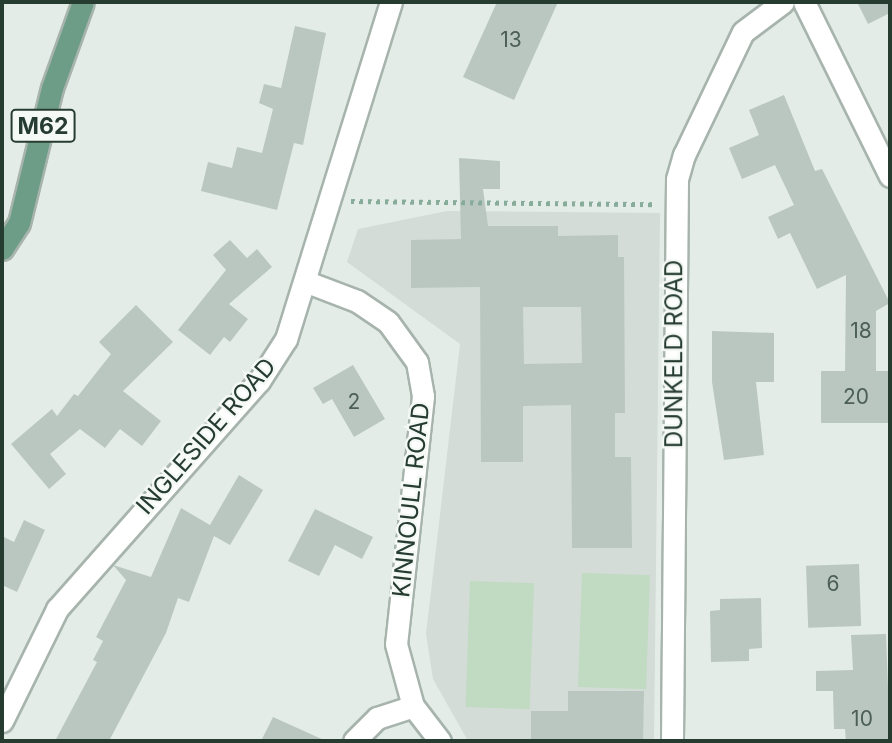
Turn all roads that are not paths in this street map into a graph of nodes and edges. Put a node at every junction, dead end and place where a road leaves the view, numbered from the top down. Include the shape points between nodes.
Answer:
1 (83, 2) edge
2 (391, 2) edge
3 (783, 2) edge
4 (804, 2) edge
5 (890, 176) edge
6 (2, 249) edge
7 (307, 282) junction
8 (413, 706) junction
9 (2, 721) edge
10 (354, 741) edge
11 (440, 741) edge
12 (672, 741) edge

1 - 6 main road, M62 via 52,88 19,223
2 - 7 street, INGLESIDE ROAD
3 - 12 street, DUNKELD ROAD via 743,32 689,143 677,179
4 - 5 street
7 - 8 street, KINNOULL ROAD via 357,301 388,322 417,362 424,396 396,624 399,665
7 - 9 street, INGLESIDE ROAD via 286,340 260,381 57,609
8 - 10 street via 377,718
8 - 11 street, KINNOULL ROAD

